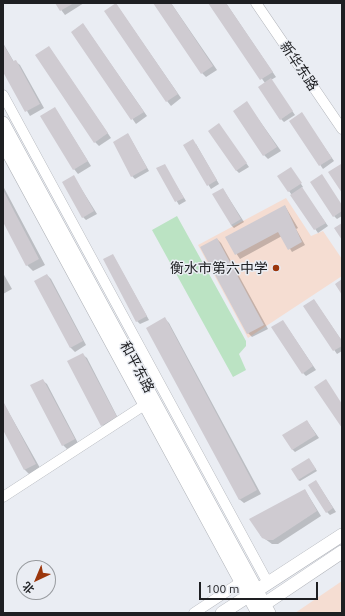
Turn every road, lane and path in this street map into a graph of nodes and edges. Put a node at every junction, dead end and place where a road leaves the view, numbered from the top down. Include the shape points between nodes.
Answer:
1 (256, 3) edge
2 (3, 95) edge
3 (3, 122) edge
4 (342, 129) edge
5 (3, 143) edge
6 (146, 404) junction
7 (3, 497) edge
8 (342, 535) edge
9 (342, 552) edge
10 (241, 582) junction
11 (268, 583) junction
12 (253, 593) junction
13 (260, 610) edge
14 (194, 613) edge
15 (222, 613) edge

1 - 4 street, 新华东路
2 - 11 street
3 - 12 main road, 和平东路
5 - 6 main road, 和平东路
6 - 7 street
6 - 10 main road, 和平东路
8 - 11 main road
9 - 13 main road
10 - 12 main road, 和平东路
10 - 14 street
11 - 12 main road
12 - 13 main road, 和平东路
12 - 15 main road

